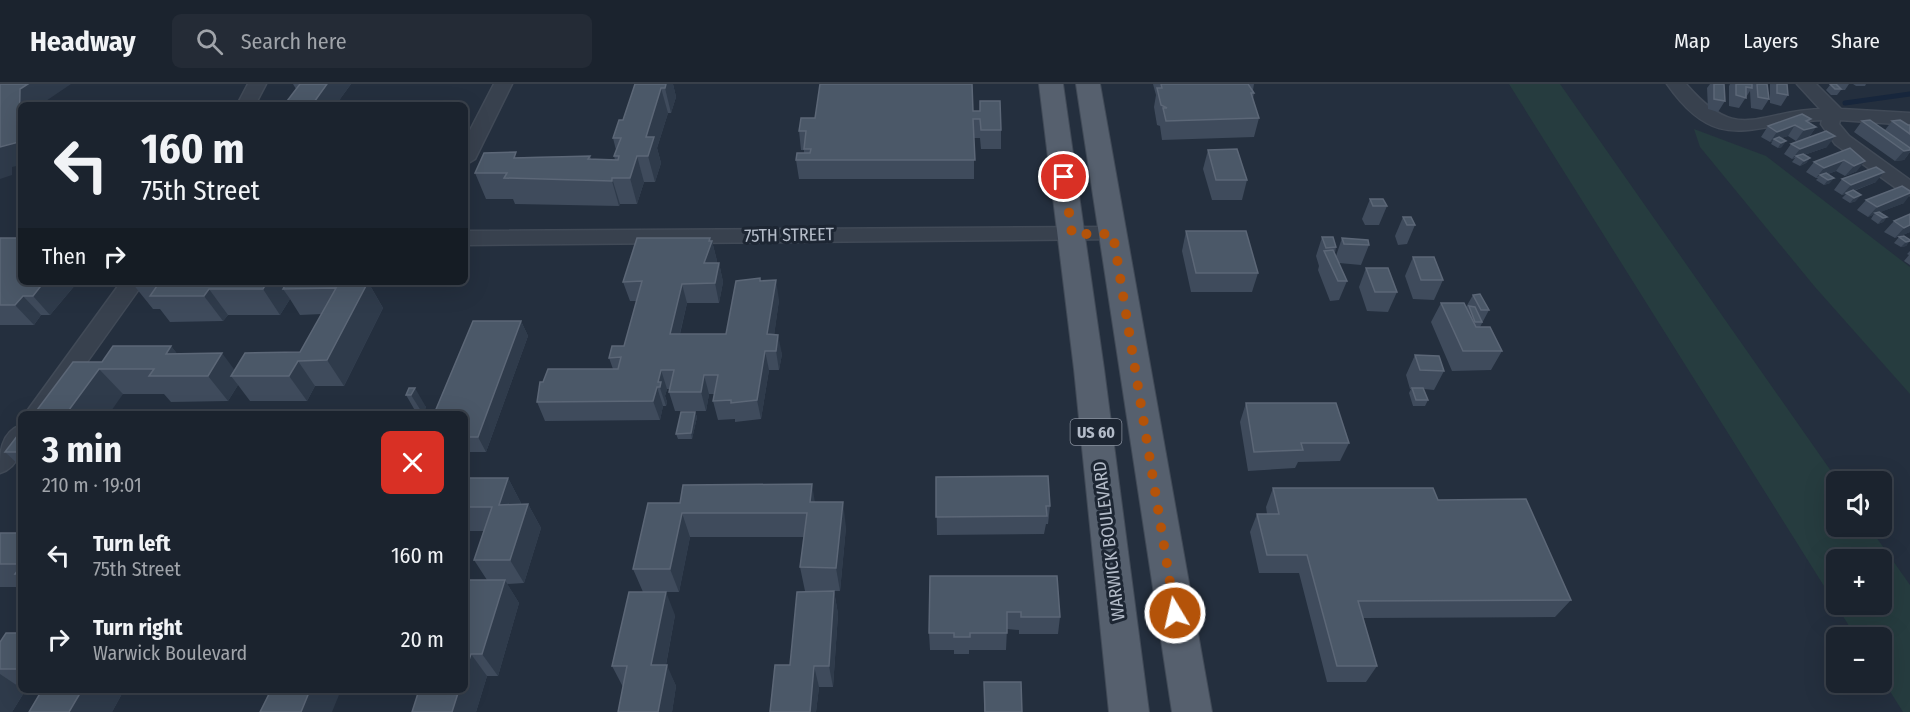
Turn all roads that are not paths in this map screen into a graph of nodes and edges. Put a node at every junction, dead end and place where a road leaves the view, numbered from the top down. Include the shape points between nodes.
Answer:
1 (257, 84) edge
2 (503, 84) edge
3 (1051, 84) edge
4 (1088, 84) edge
5 (1806, 84) edge
6 (1683, 85) edge
7 (248, 102) edge
8 (1836, 115) junction
9 (1910, 119) edge
10 (468, 153) edge
11 (1910, 189) edge
12 (1072, 234) junction
13 (1113, 234) junction
14 (468, 238) edge
15 (131, 285) edge
16 (39, 411) edge
17 (18, 439) edge
18 (0, 463) edge
19 (1129, 712) edge
20 (1192, 712) edge

1 - 7 street
2 - 10 street
3 - 12 main road, WARWICK BOULEVARD / US 60
4 - 13 main road, US 60
5 - 8 street
6 - 8 street via 1698,111 1725,126 1747,127 1804,116
8 - 9 street
8 - 11 street via 1830,124 1842,140
12 - 13 street, 75TH STREET
12 - 14 street, 75TH STREET
12 - 19 main road, WARWICK BOULEVARD / US 60
13 - 20 main road, US 60
15 - 16 street
17 - 18 street

